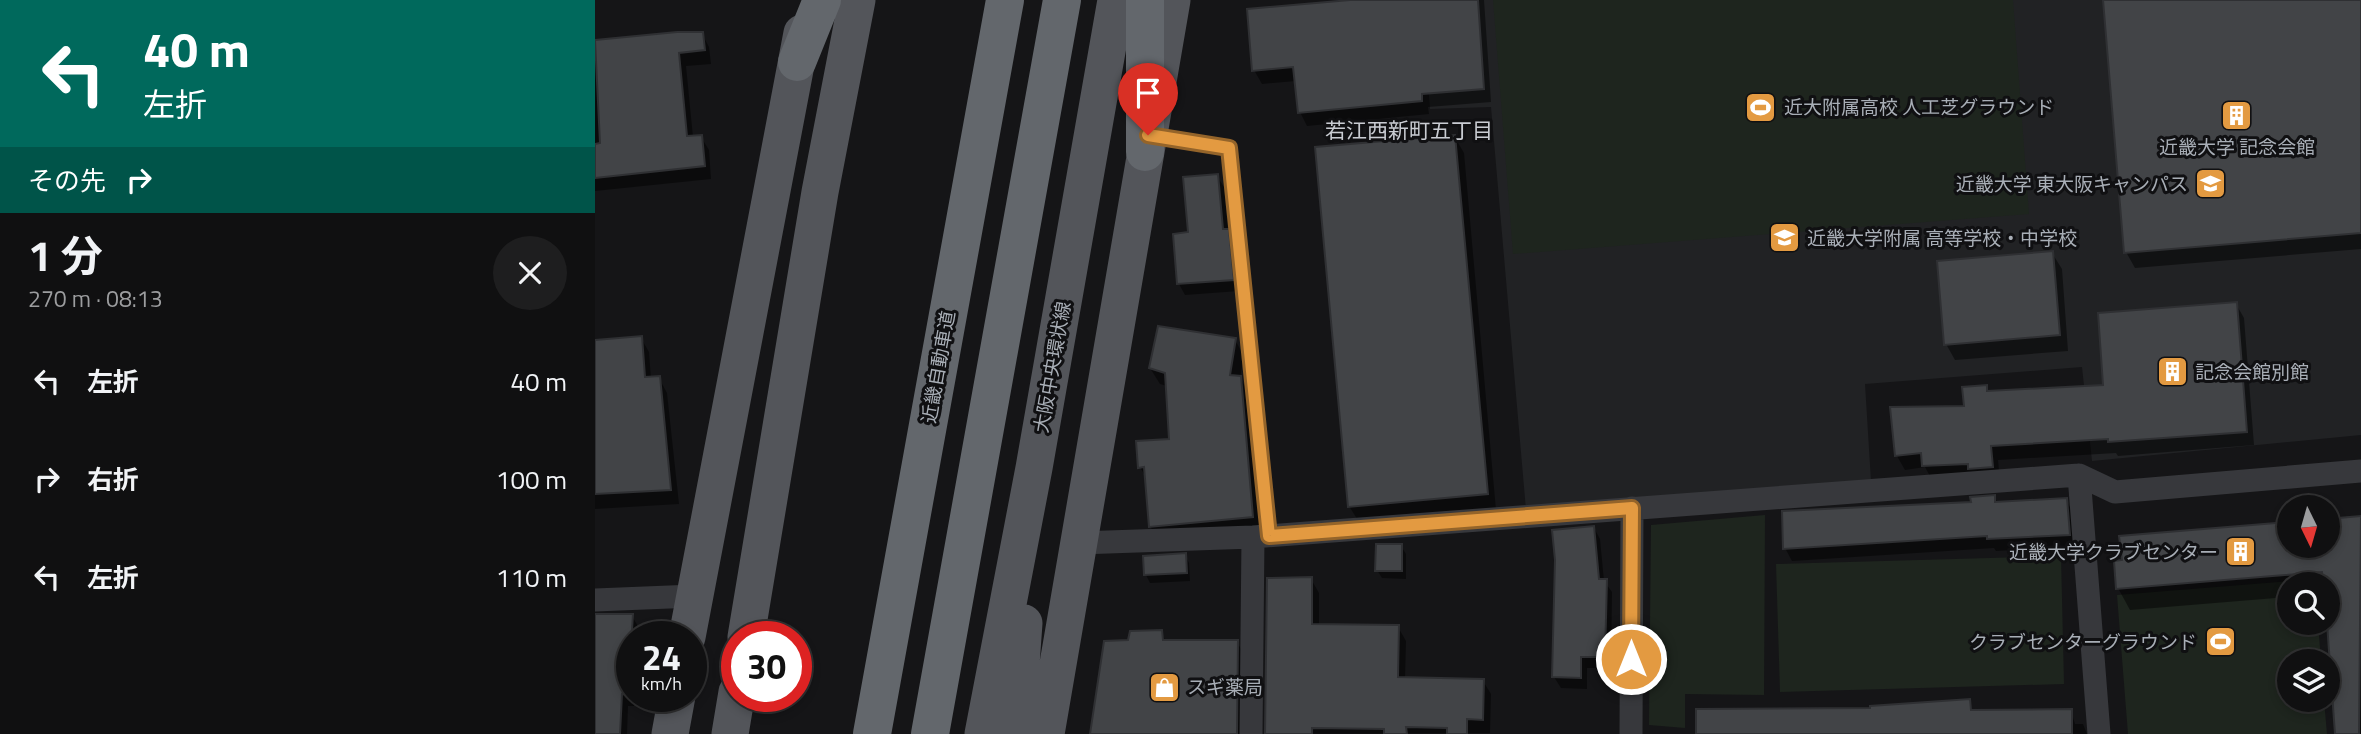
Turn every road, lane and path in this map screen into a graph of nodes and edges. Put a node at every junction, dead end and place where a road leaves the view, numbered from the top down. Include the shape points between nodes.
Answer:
1 (807, 0) edge
2 (822, 0) edge
3 (857, 0) edge
4 (1005, 0) edge
5 (1062, 0) edge
6 (1116, 0) edge
7 (1145, 0) edge
8 (1172, 0) edge
9 (796, 62) junction
10 (1146, 144) junction
11 (1034, 468) junction
12 (2361, 471) edge
13 (2079, 475) junction
14 (1632, 508) junction
15 (1261, 536) junction
16 (1079, 543) junction
17 (694, 596) junction
18 (595, 600) edge
19 (690, 621) edge
20 (749, 621) edge
21 (674, 712) edge
22 (734, 712) edge
23 (670, 734) edge
24 (730, 734) edge
25 (872, 734) edge
26 (930, 734) edge
27 (983, 734) edge
28 (1016, 734) edge
29 (1046, 734) edge
30 (1251, 734) edge
31 (1631, 734) edge
32 (2099, 734) edge

1 - 9 main road
2 - 9 highway
3 - 20 main road
4 - 25 highway, 近畿自動車道
5 - 26 highway
6 - 11 main road, 大阪中央環状線
7 - 10 highway
8 - 10 main road
9 - 17 main road
10 - 15 lane via 1229,148
10 - 16 main road
11 - 27 main road, 大阪中央環状線
11 - 28 main road
12 - 13 street via 2115,492
13 - 14 street
13 - 32 street
14 - 15 street
14 - 31 street
15 - 16 street
15 - 30 street
16 - 29 main road
17 - 18 street
17 - 19 main road
21 - 23 main road
22 - 24 main road

